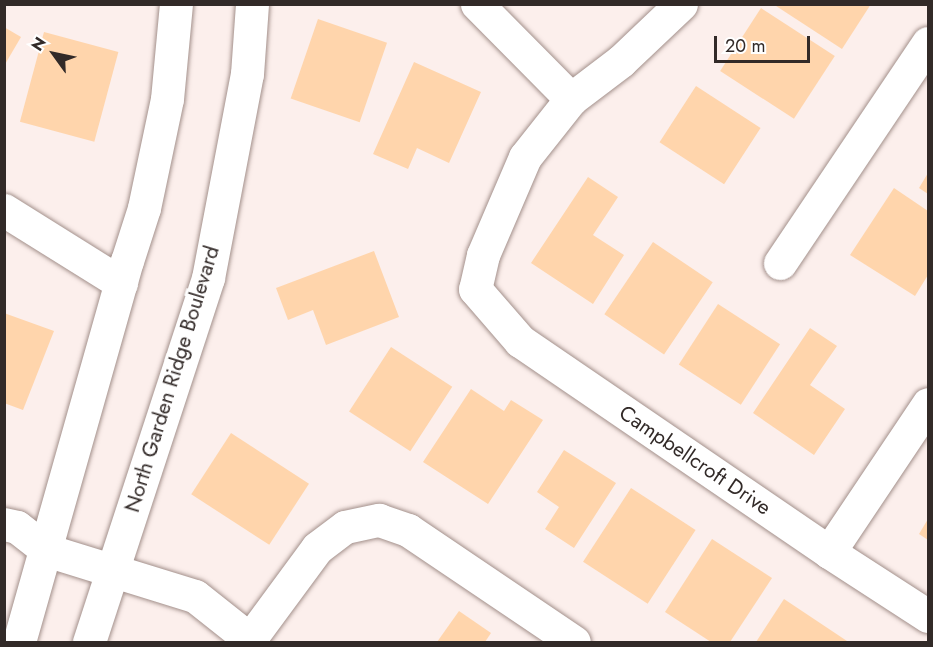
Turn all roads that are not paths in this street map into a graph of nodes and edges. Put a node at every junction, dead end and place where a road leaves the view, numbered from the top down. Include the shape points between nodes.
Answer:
1 (176, 4) edge
2 (252, 4) edge
3 (477, 4) edge
4 (681, 4) edge
5 (928, 43) edge
6 (571, 99) junction
7 (4, 210) edge
8 (780, 263) dead end
9 (121, 283) junction
10 (928, 404) edge
11 (4, 524) edge
12 (46, 550) junction
13 (829, 552) junction
14 (111, 570) junction
15 (928, 616) edge
16 (252, 640) edge
17 (19, 642) edge
18 (89, 642) edge
19 (573, 642) edge

1 - 9 street via 167,99 144,208
2 - 14 street, North Garden Ridge Boulevard via 247,74 208,278
3 - 6 street
4 - 6 street via 621,60
5 - 8 street
6 - 13 street, Campbellcroft Drive via 525,157 483,255 475,290 520,341
7 - 9 street
9 - 12 street
10 - 13 street
11 - 12 street via 17,527
12 - 14 street
12 - 17 street
13 - 15 street, Campbellcroft Drive
14 - 16 street via 195,596
14 - 18 street, North Garden Ridge Boulevard
16 - 19 street via 317,548 345,527 379,520 408,530

